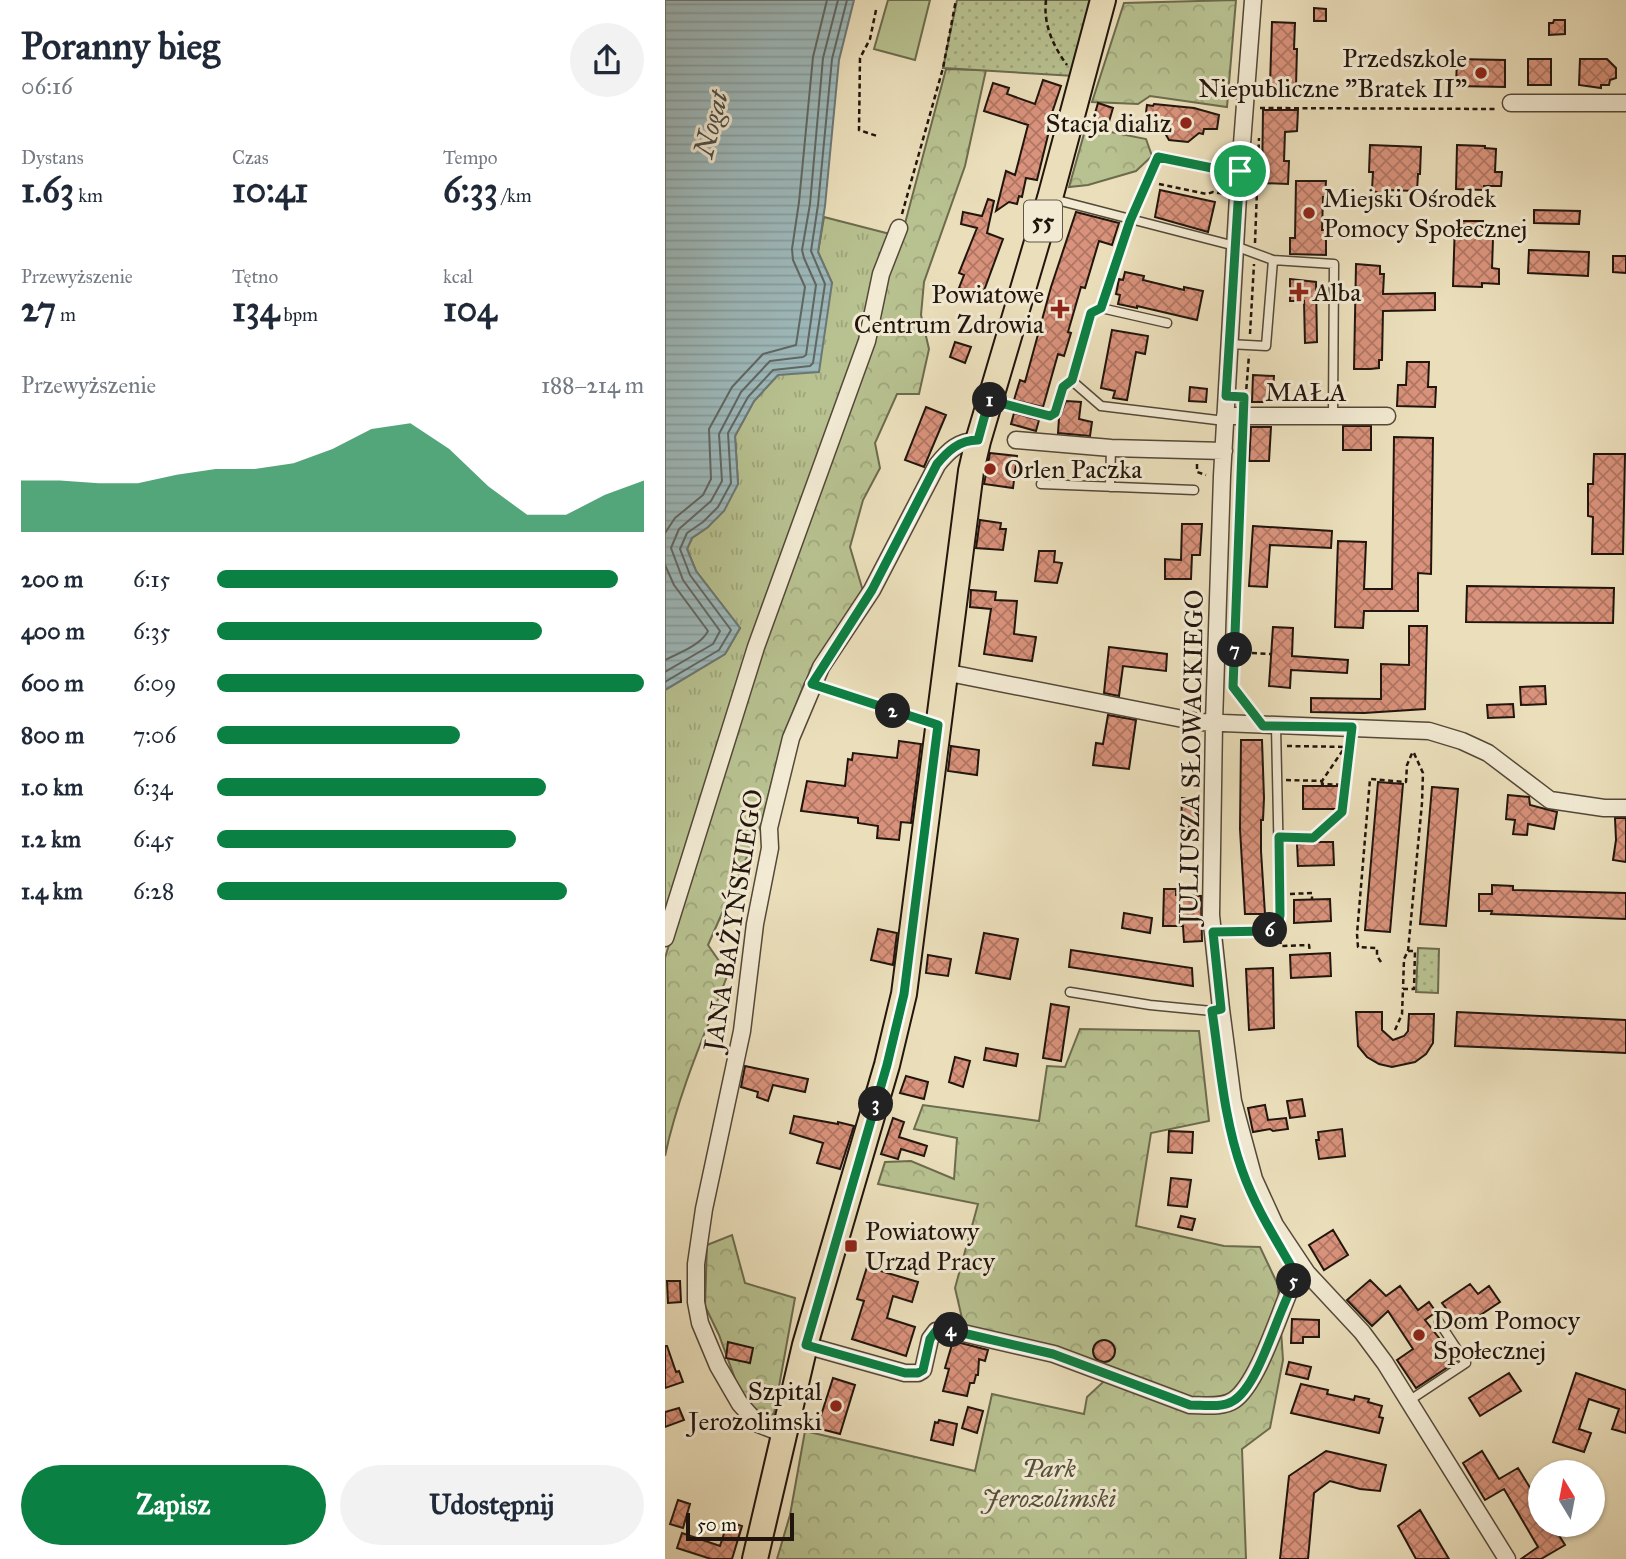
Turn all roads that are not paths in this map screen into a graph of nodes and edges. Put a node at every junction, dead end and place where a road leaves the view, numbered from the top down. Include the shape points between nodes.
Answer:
1 (1103, 0) edge
2 (1253, 0) edge
3 (1515, 103) road end
4 (1626, 103) edge
5 (1240, 171) junction
6 (1050, 198) junction
7 (1130, 221) junction
8 (899, 228) road end
9 (1235, 246) junction
10 (1273, 260) junction
11 (1101, 308) junction
12 (1167, 323) dead end
13 (1229, 344) junction
14 (1072, 380) junction
15 (989, 400) junction
16 (1333, 416) junction
17 (1387, 416) dead end
18 (1225, 419) junction
19 (978, 440) junction
20 (1016, 440) dead end
21 (1111, 448) junction
22 (1224, 452) junction
23 (1041, 484) dead end
24 (1110, 487) junction
25 (1194, 490) dead end
26 (944, 672) junction
27 (812, 684) junction
28 (1221, 724) junction
29 (938, 725) junction
30 (1269, 726) junction
31 (1626, 808) edge
32 (1213, 932) junction
33 (665, 938) edge
34 (1070, 992) dead end
35 (1221, 1009) junction
36 (1307, 1273) junction
37 (1439, 1322) dead end
38 (806, 1345) junction
39 (1410, 1400) junction
40 (784, 1434) junction
41 (755, 1559) edge
42 (1507, 1559) edge

1 - 6 main road, 55
2 - 5 street, JULIUSZA SŁOWACKIEGO
3 - 4 street
5 - 7 lane via 1158,157
5 - 9 street, JULIUSZA SŁOWACKIEGO
6 - 7 lane
6 - 15 main road, 55
7 - 9 lane
7 - 11 lane
8 - 33 street via 881,274 867,341 756,648
9 - 10 lane
9 - 13 street, JULIUSZA SŁOWACKIEGO
10 - 13 lane via 1266,346
10 - 16 lane via 1334,264
11 - 12 lane
11 - 14 lane via 1091,313
13 - 18 street, JULIUSZA SŁOWACKIEGO
14 - 15 lane via 1063,387 1050,416
14 - 18 lane via 1101,406
15 - 19 main road, 55
16 - 17 street, MAŁA
16 - 18 street, MAŁA
18 - 22 street, JULIUSZA SŁOWACKIEGO
19 - 26 main road, 55
19 - 27 street, JANA BAŻYŃSKIEGO via 961,443 937,464 872,590
20 - 21 street
21 - 22 street
21 - 24 lane
22 - 28 street, JULIUSZA SŁOWACKIEGO
23 - 24 lane
24 - 25 lane
26 - 28 street
26 - 29 main road, 55
27 - 29 lane
27 - 40 street, JANA BAŻYŃSKIEGO via 791,738 769,828 771,848 755,924 742,1031 696,1264 698,1313 718,1366 749,1415 758,1424
28 - 30 street
28 - 32 street, JULIUSZA SŁOWACKIEGO
29 - 38 main road, 55 via 904,994
30 - 31 street via 1438,733 1487,753 1550,800
30 - 32 lane via 1276,746 1278,927
32 - 35 street, JULIUSZA SŁOWACKIEGO
34 - 35 lane
35 - 36 street, JULIUSZA SŁOWACKIEGO via 1233,1101 1250,1166 1275,1225
36 - 38 street via 1289,1292 1249,1385 1232,1402 1215,1405 1190,1405 1053,1354 950,1330 936,1331 930,1339 923,1370 918,1373
36 - 39 street, JULIUSZA SŁOWACKIEGO via 1362,1332
37 - 39 lane via 1466,1363
38 - 40 main road, 55
39 - 42 street, JULIUSZA SŁOWACKIEGO
40 - 41 main road, 55

